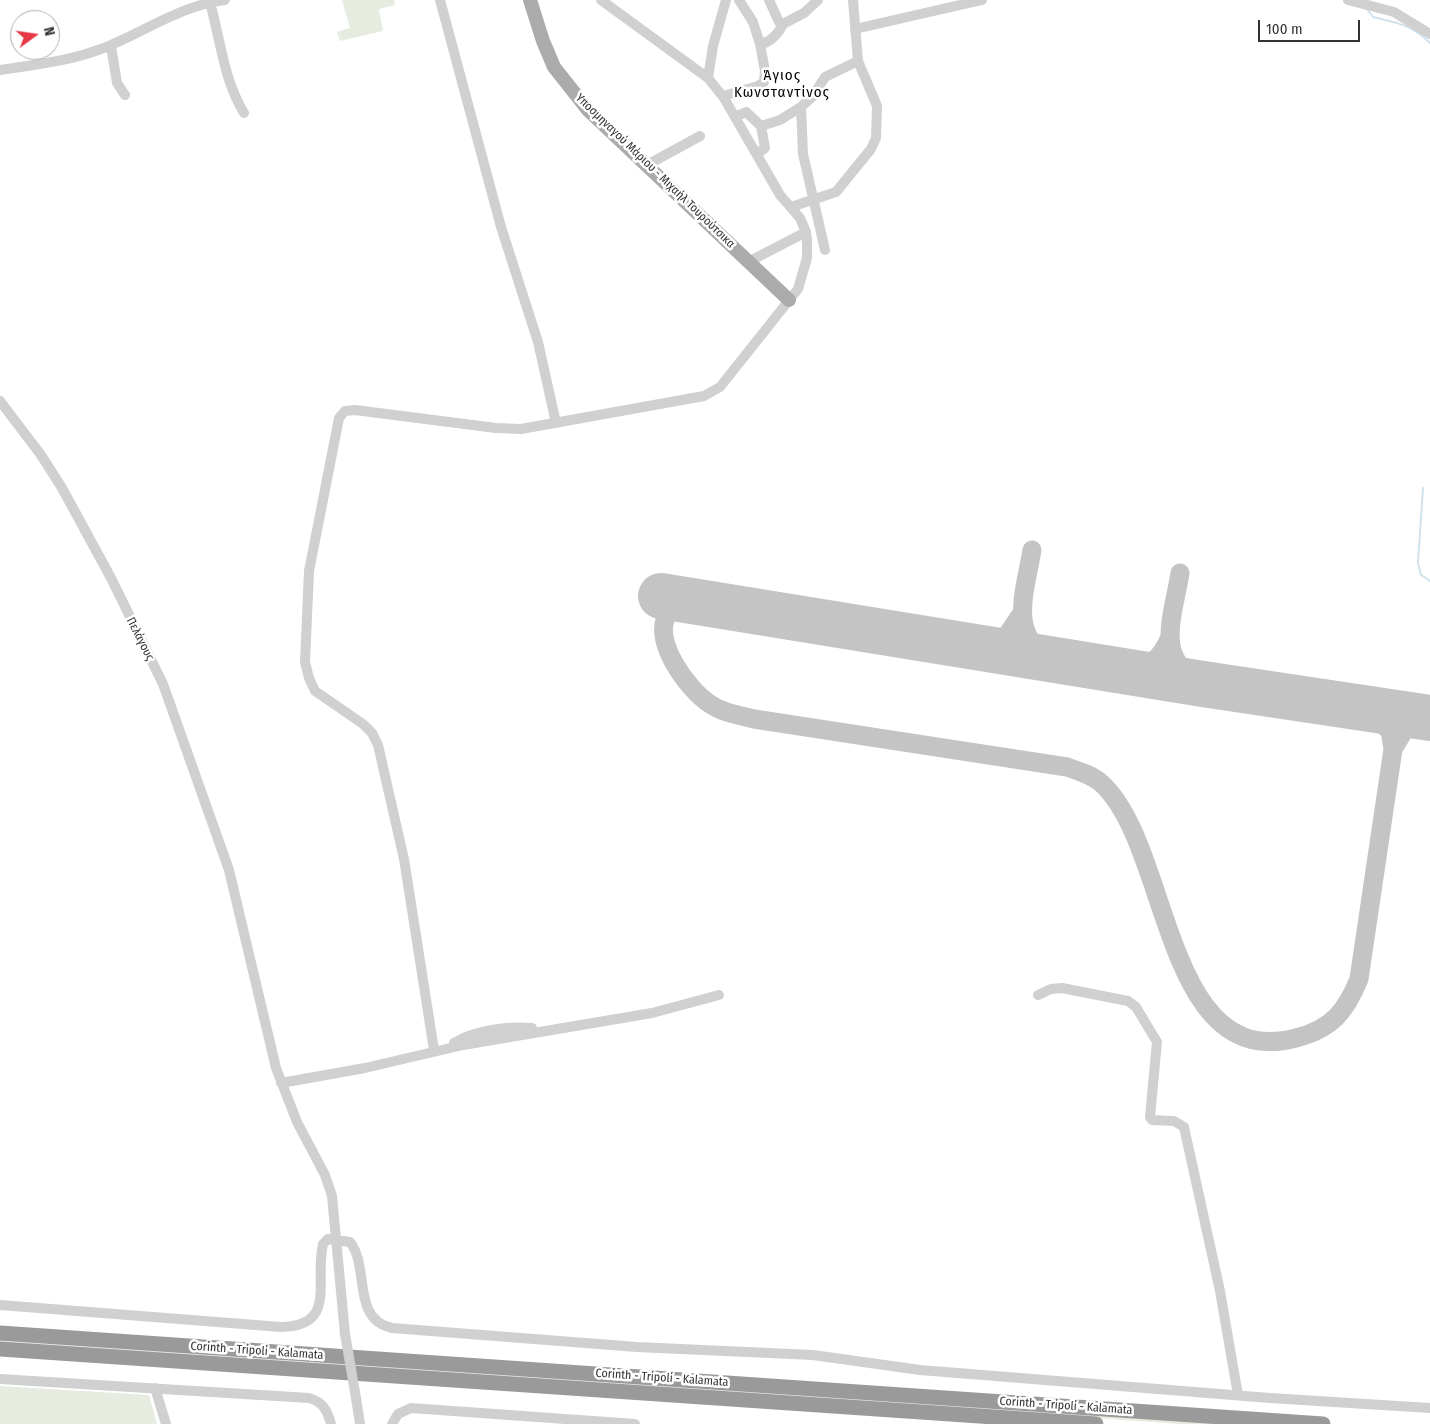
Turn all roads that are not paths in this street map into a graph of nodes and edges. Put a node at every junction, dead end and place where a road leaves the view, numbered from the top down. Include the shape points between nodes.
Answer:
1 (225, 0) edge
2 (440, 0) edge
3 (530, 0) edge
4 (601, 0) edge
5 (726, 0) edge
6 (739, 0) edge
7 (770, 0) edge
8 (818, 0) edge
9 (853, 0) edge
10 (982, 0) edge
11 (1348, 0) edge
12 (210, 3) junction
13 (783, 24) junction
14 (855, 29) junction
15 (1430, 34) edge
16 (760, 44) junction
17 (111, 46) junction
18 (858, 61) junction
19 (0, 70) edge
20 (708, 78) junction
21 (125, 95) dead end
22 (723, 96) junction
23 (801, 107) junction
24 (244, 113) dead end
25 (735, 117) junction
26 (761, 126) junction
27 (700, 136) dead end
28 (757, 154) junction
29 (647, 165) junction
30 (813, 200) junction
31 (791, 207) junction
32 (806, 232) junction
33 (825, 250) dead end
34 (748, 262) junction
35 (789, 300) junction
36 (0, 401) edge
37 (556, 423) junction
38 (1038, 995) dead end
39 (719, 996) dead end
40 (439, 1049) junction
41 (281, 1083) junction
42 (337, 1239) junction
43 (0, 1305) edge
44 (0, 1333) edge
45 (0, 1349) edge
46 (0, 1379) edge
47 (826, 1381) dead end
48 (155, 1388) junction
49 (844, 1391) junction
50 (643, 1392) junction
51 (1238, 1395) junction
52 (697, 1403) dead end
53 (848, 1407) junction
54 (1430, 1408) edge
55 (798, 1412) dead end
56 (166, 1424) edge
57 (331, 1424) edge
58 (360, 1424) edge
59 (392, 1424) edge
60 (634, 1424) edge
61 (1096, 1424) edge
62 (1323, 1424) edge

1 - 12 street
2 - 37 street via 492,194 538,342
3 - 29 main road, Υποσμηναγού Μάριου - Μιχαήλ Τουρούτσικα via 549,55 566,83 588,110
4 - 20 street
5 - 20 street via 712,46
6 - 16 street via 753,22
7 - 13 street via 779,22
8 - 13 street via 804,13
9 - 14 street
10 - 14 street
11 - 15 street via 1403,16
12 - 17 street
12 - 24 street via 230,86
13 - 16 street via 777,34
14 - 18 street
16 - 22 street via 764,82
17 - 19 street
17 - 21 street via 116,83
18 - 23 street via 825,77
18 - 30 street via 877,106 876,138 871,149 836,192
20 - 22 street
22 - 25 street
23 - 26 street via 780,120
23 - 30 street via 803,154
25 - 26 street via 746,112
25 - 28 street
26 - 28 street via 765,148
27 - 29 street
28 - 31 street
29 - 34 main road, Υποσμηναγού Μάριου - Μιχαήλ Τουρούτσικα
30 - 31 street
30 - 33 street
31 - 32 street
32 - 34 street
32 - 35 street via 802,278
34 - 35 main road, Υποσμηναγού Μάριου - Μιχαήλ Τουρούτσικα
35 - 37 street via 720,387 708,395
36 - 41 street, Πελάγους via 62,488 163,684 237,897 264,1025
37 - 40 street via 507,429 348,410 339,418 309,571 304,643 306,671 319,695 363,724 378,745 404,859
38 - 51 street via 1062,988 1128,1001 1136,1007 1156,1038 1150,1117 1152,1120 1176,1122 1184,1127 1220,1292
39 - 40 street via 652,1013
40 - 41 street via 374,1066
41 - 42 street, Πελάγους via 329,1185
42 - 43 street via 328,1239 323,1244 319,1307 311,1319 300,1326
42 - 51 street via 353,1245 371,1314 379,1324 392,1328 813,1355 920,1370
42 - 58 street, Πελάγους, bridge via 338,1282
44 - 49 highway, Corinth - Tripoli - Kalamata
45 - 50 highway, Corinth - Tripoli - Kalamata
46 - 48 street
47 - 49 highway
48 - 56 street
48 - 57 street via 309,1398 325,1408
49 - 62 highway, Corinth - Tripoli - Kalamata
50 - 52 highway
50 - 53 highway, Corinth - Tripoli - Kalamata
51 - 54 street
53 - 55 highway
53 - 61 highway, Corinth - Tripoli - Kalamata
59 - 60 street via 398,1414 411,1408

